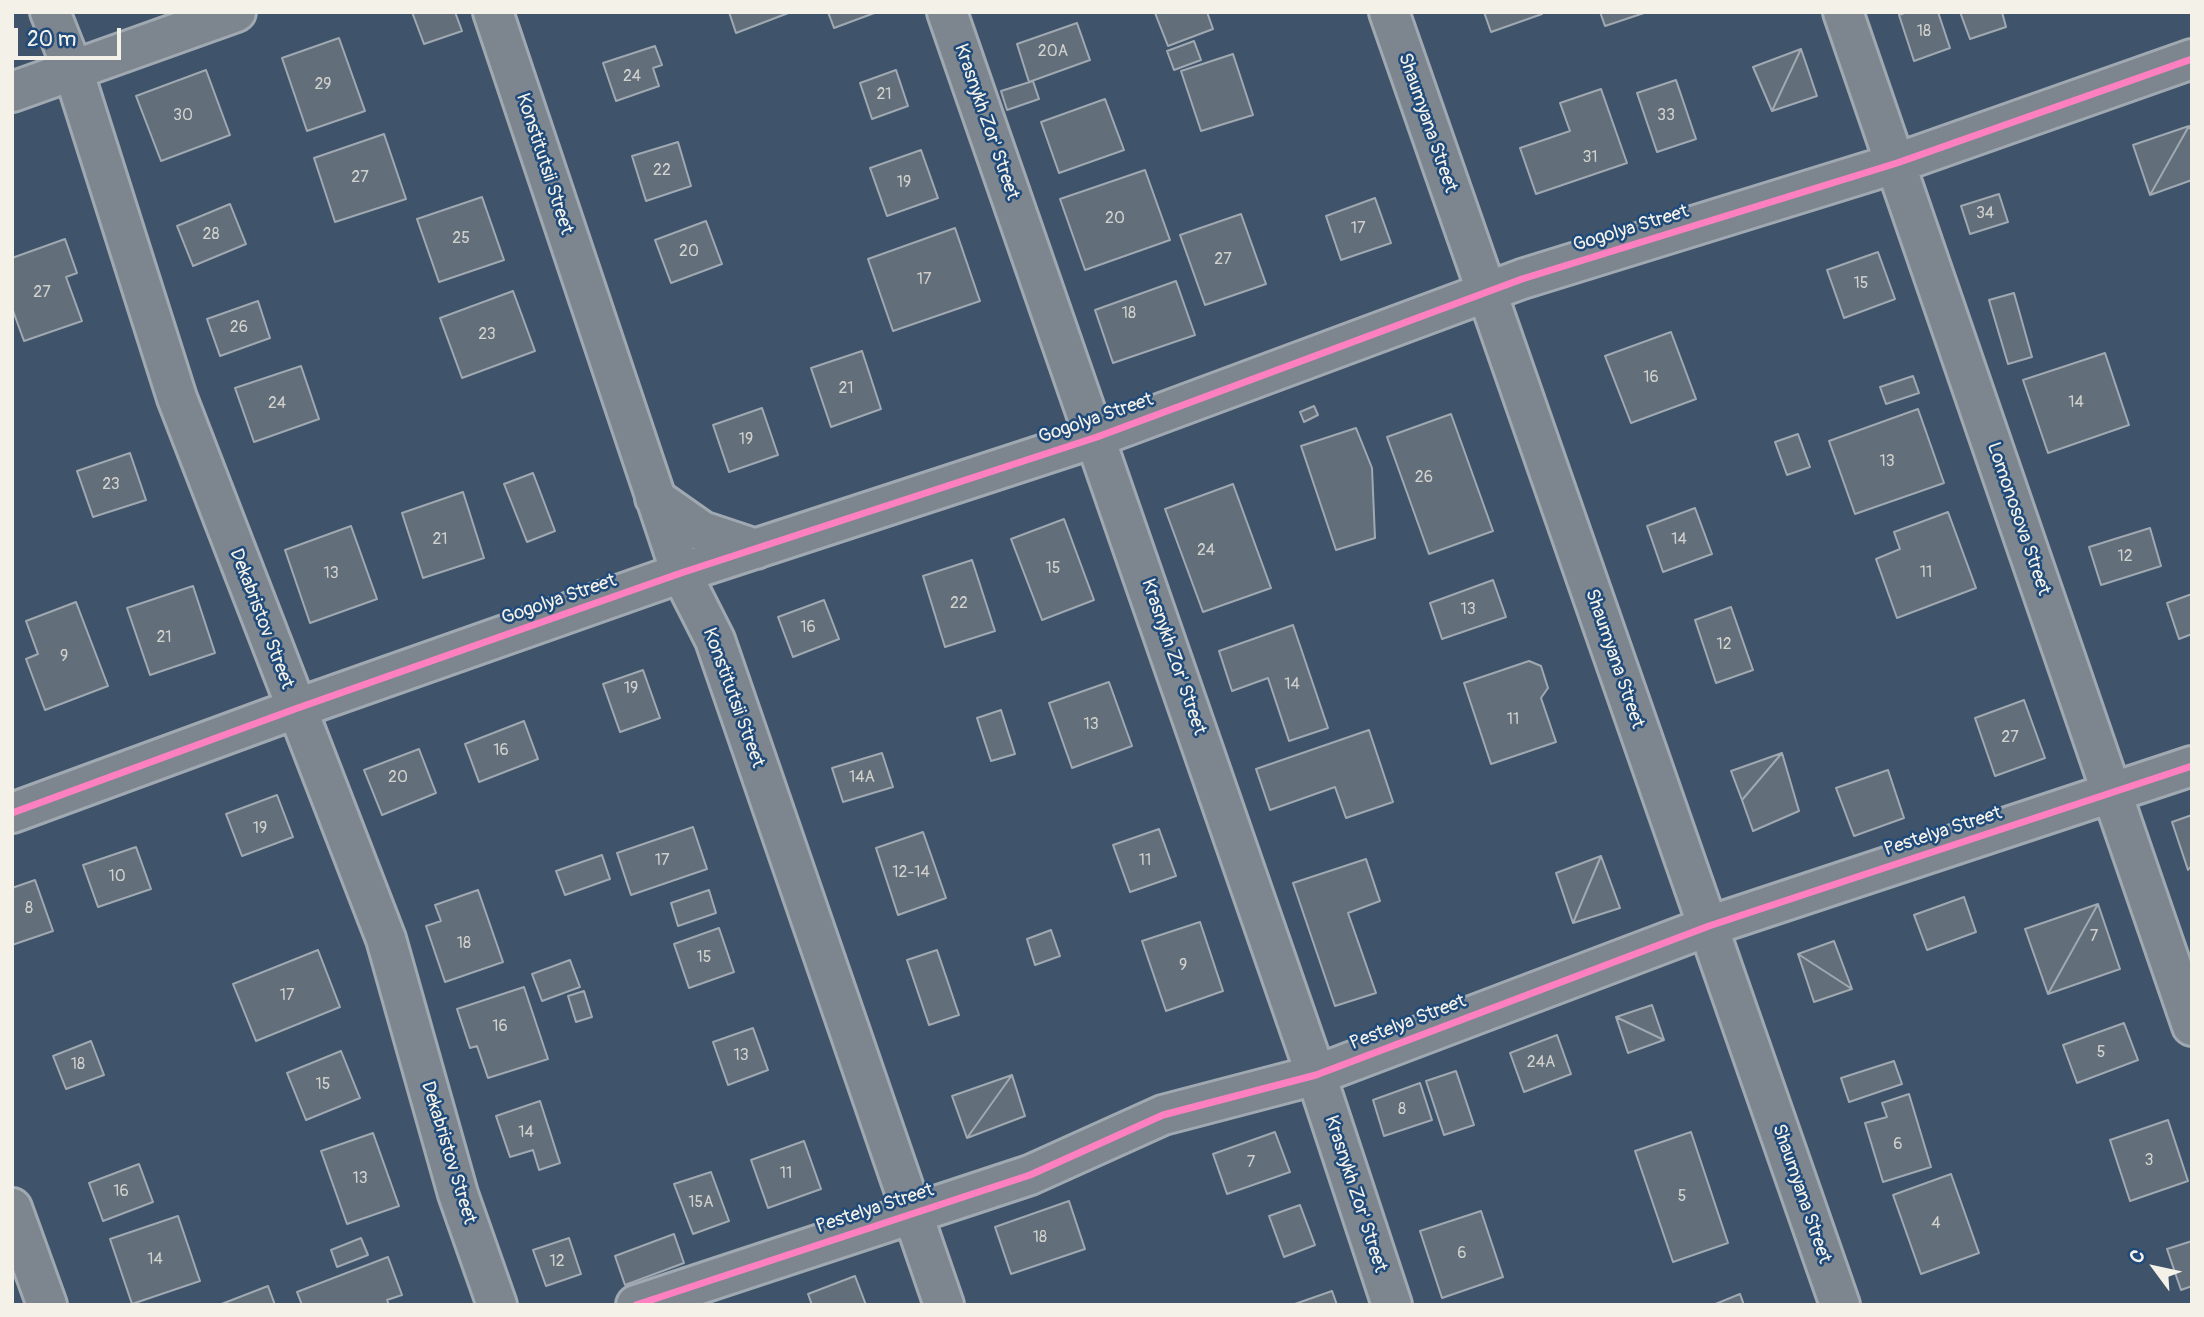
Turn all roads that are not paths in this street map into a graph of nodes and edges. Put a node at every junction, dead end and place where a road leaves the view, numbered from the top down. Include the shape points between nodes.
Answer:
1 (50, 12) edge
2 (236, 12) edge
3 (493, 12) edge
4 (947, 12) edge
5 (1389, 12) edge
6 (1843, 12) edge
7 (2192, 59) edge
8 (72, 70) junction
9 (12, 92) edge
10 (1897, 163) junction
11 (1485, 292) junction
12 (1097, 438) junction
13 (655, 498) junction
14 (756, 549) junction
15 (681, 573) junction
16 (295, 709) junction
17 (2192, 766) edge
18 (2112, 794) junction
19 (12, 813) edge
20 (1709, 926) junction
21 (2192, 1027) edge
22 (1316, 1074) junction
23 (12, 1208) edge
24 (911, 1213) junction
25 (47, 1305) edge
26 (497, 1305) edge
27 (636, 1305) edge
28 (944, 1305) edge
29 (1392, 1305) edge
30 (1840, 1305) edge

1 - 8 street, Dekabristov Street
2 - 8 street
3 - 13 street, Konstitutsii Street
4 - 12 street, Krasnykh Zor' Street
5 - 11 street, Shaumyana Street
6 - 10 street, Lomonosova Street
7 - 10 street, Gogolya Street
8 - 9 street
8 - 16 street, Dekabristov Street via 177,398
10 - 11 street, Gogolya Street
10 - 18 street, Lomonosova Street
11 - 12 street, Gogolya Street
11 - 20 street, Shaumyana Street
12 - 14 street, Gogolya Street
12 - 22 street, Krasnykh Zor' Street
13 - 14 street via 702,531
13 - 15 street, Konstitutsii Street
14 - 15 street, Gogolya Street
15 - 16 street, Gogolya Street
15 - 24 street, Konstitutsii Street via 715,640
16 - 19 street, Gogolya Street
16 - 26 street, Dekabristov Street via 386,939 458,1194
17 - 18 street, Pestelya Street
18 - 20 street, Pestelya Street
18 - 21 street, Lomonosova Street
20 - 22 street, Pestelya Street
20 - 30 street, Shaumyana Street
22 - 24 street, Pestelya Street via 1163,1115 1030,1175
22 - 29 street, Krasnykh Zor' Street
23 - 25 street
24 - 27 street, Pestelya Street
24 - 28 street, Konstitutsii Street

